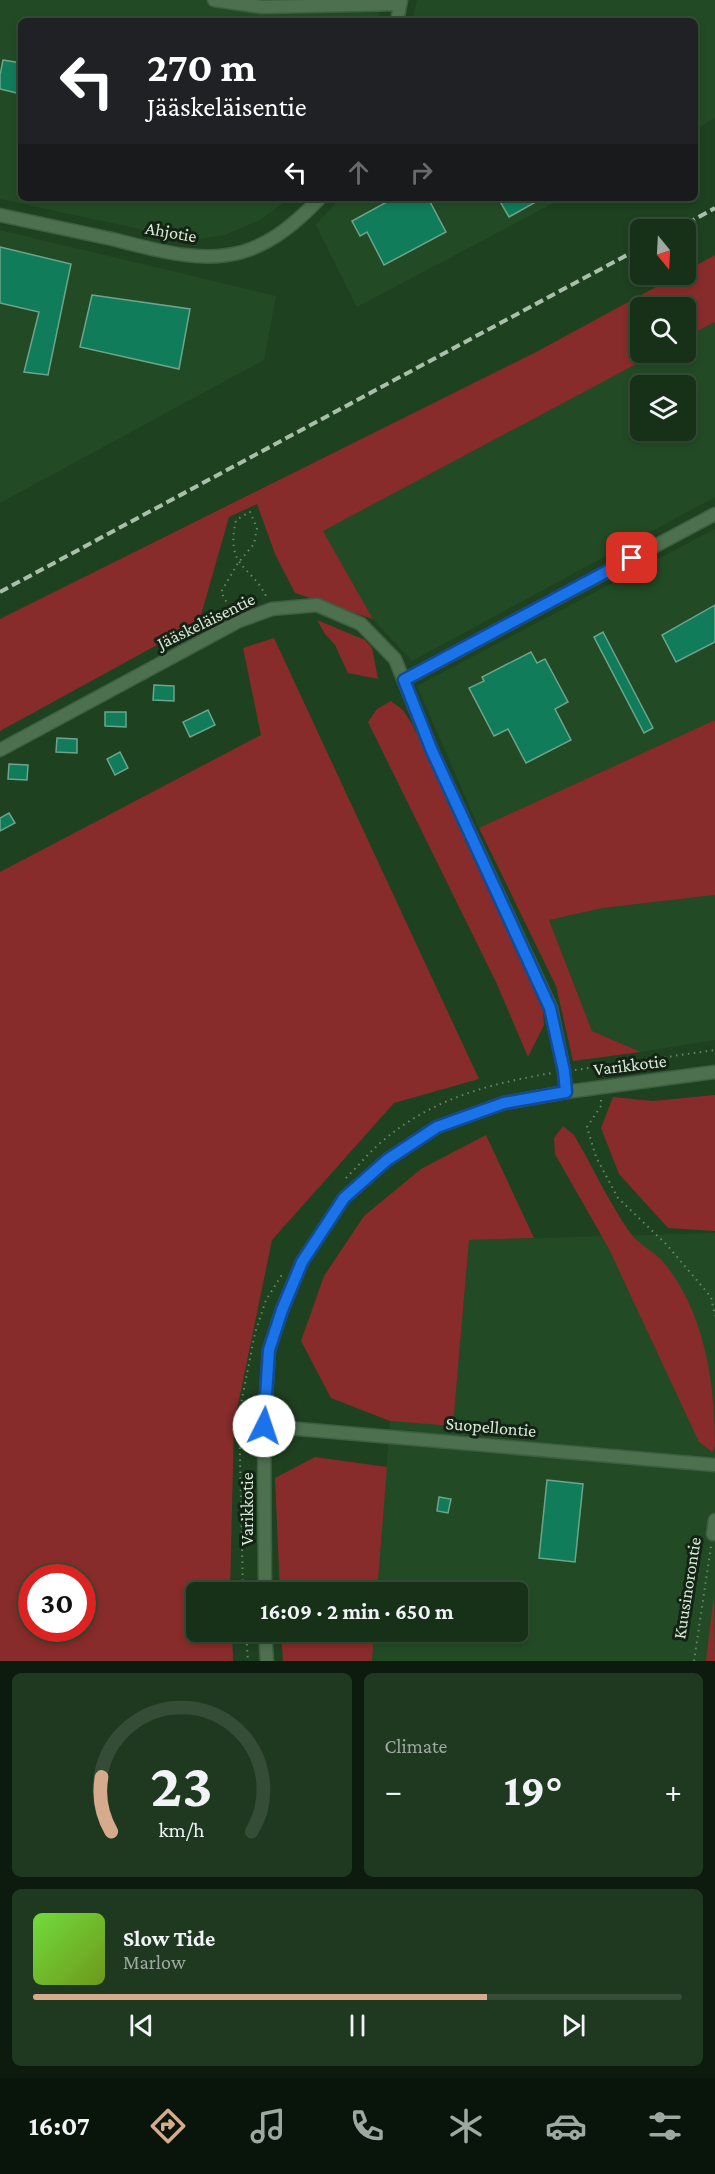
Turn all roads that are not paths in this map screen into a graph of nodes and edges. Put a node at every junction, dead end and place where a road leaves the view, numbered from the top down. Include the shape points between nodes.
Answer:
1 (214, 0) edge
2 (401, 2) edge
3 (398, 18) edge
4 (317, 201) edge
5 (0, 215) edge
6 (715, 514) edge
7 (404, 680) junction
8 (0, 750) edge
9 (715, 1072) edge
10 (566, 1092) junction
11 (264, 1426) junction
12 (715, 1465) edge
13 (715, 1520) edge
14 (713, 1534) road end
15 (265, 1582) edge
16 (266, 1642) edge
17 (267, 1661) edge

1 - 2 street via 262,7
2 - 3 street
4 - 5 street, Ahjotie via 265,242 242,252 210,257 173,253
6 - 7 street
7 - 8 street, Jääskeläisentie via 395,659 361,624 317,605 272,609 239,621
7 - 10 street, Jääskeläisentie via 432,751 550,1008
9 - 10 street, Varikkotie
10 - 11 street, Varikkotie via 504,1103 437,1127 387,1160 344,1198 302,1262 282,1310 269,1350
11 - 12 street, Suopellontie
11 - 15 street, Varikkotie
13 - 14 street, Kuusinorontie
16 - 17 street

